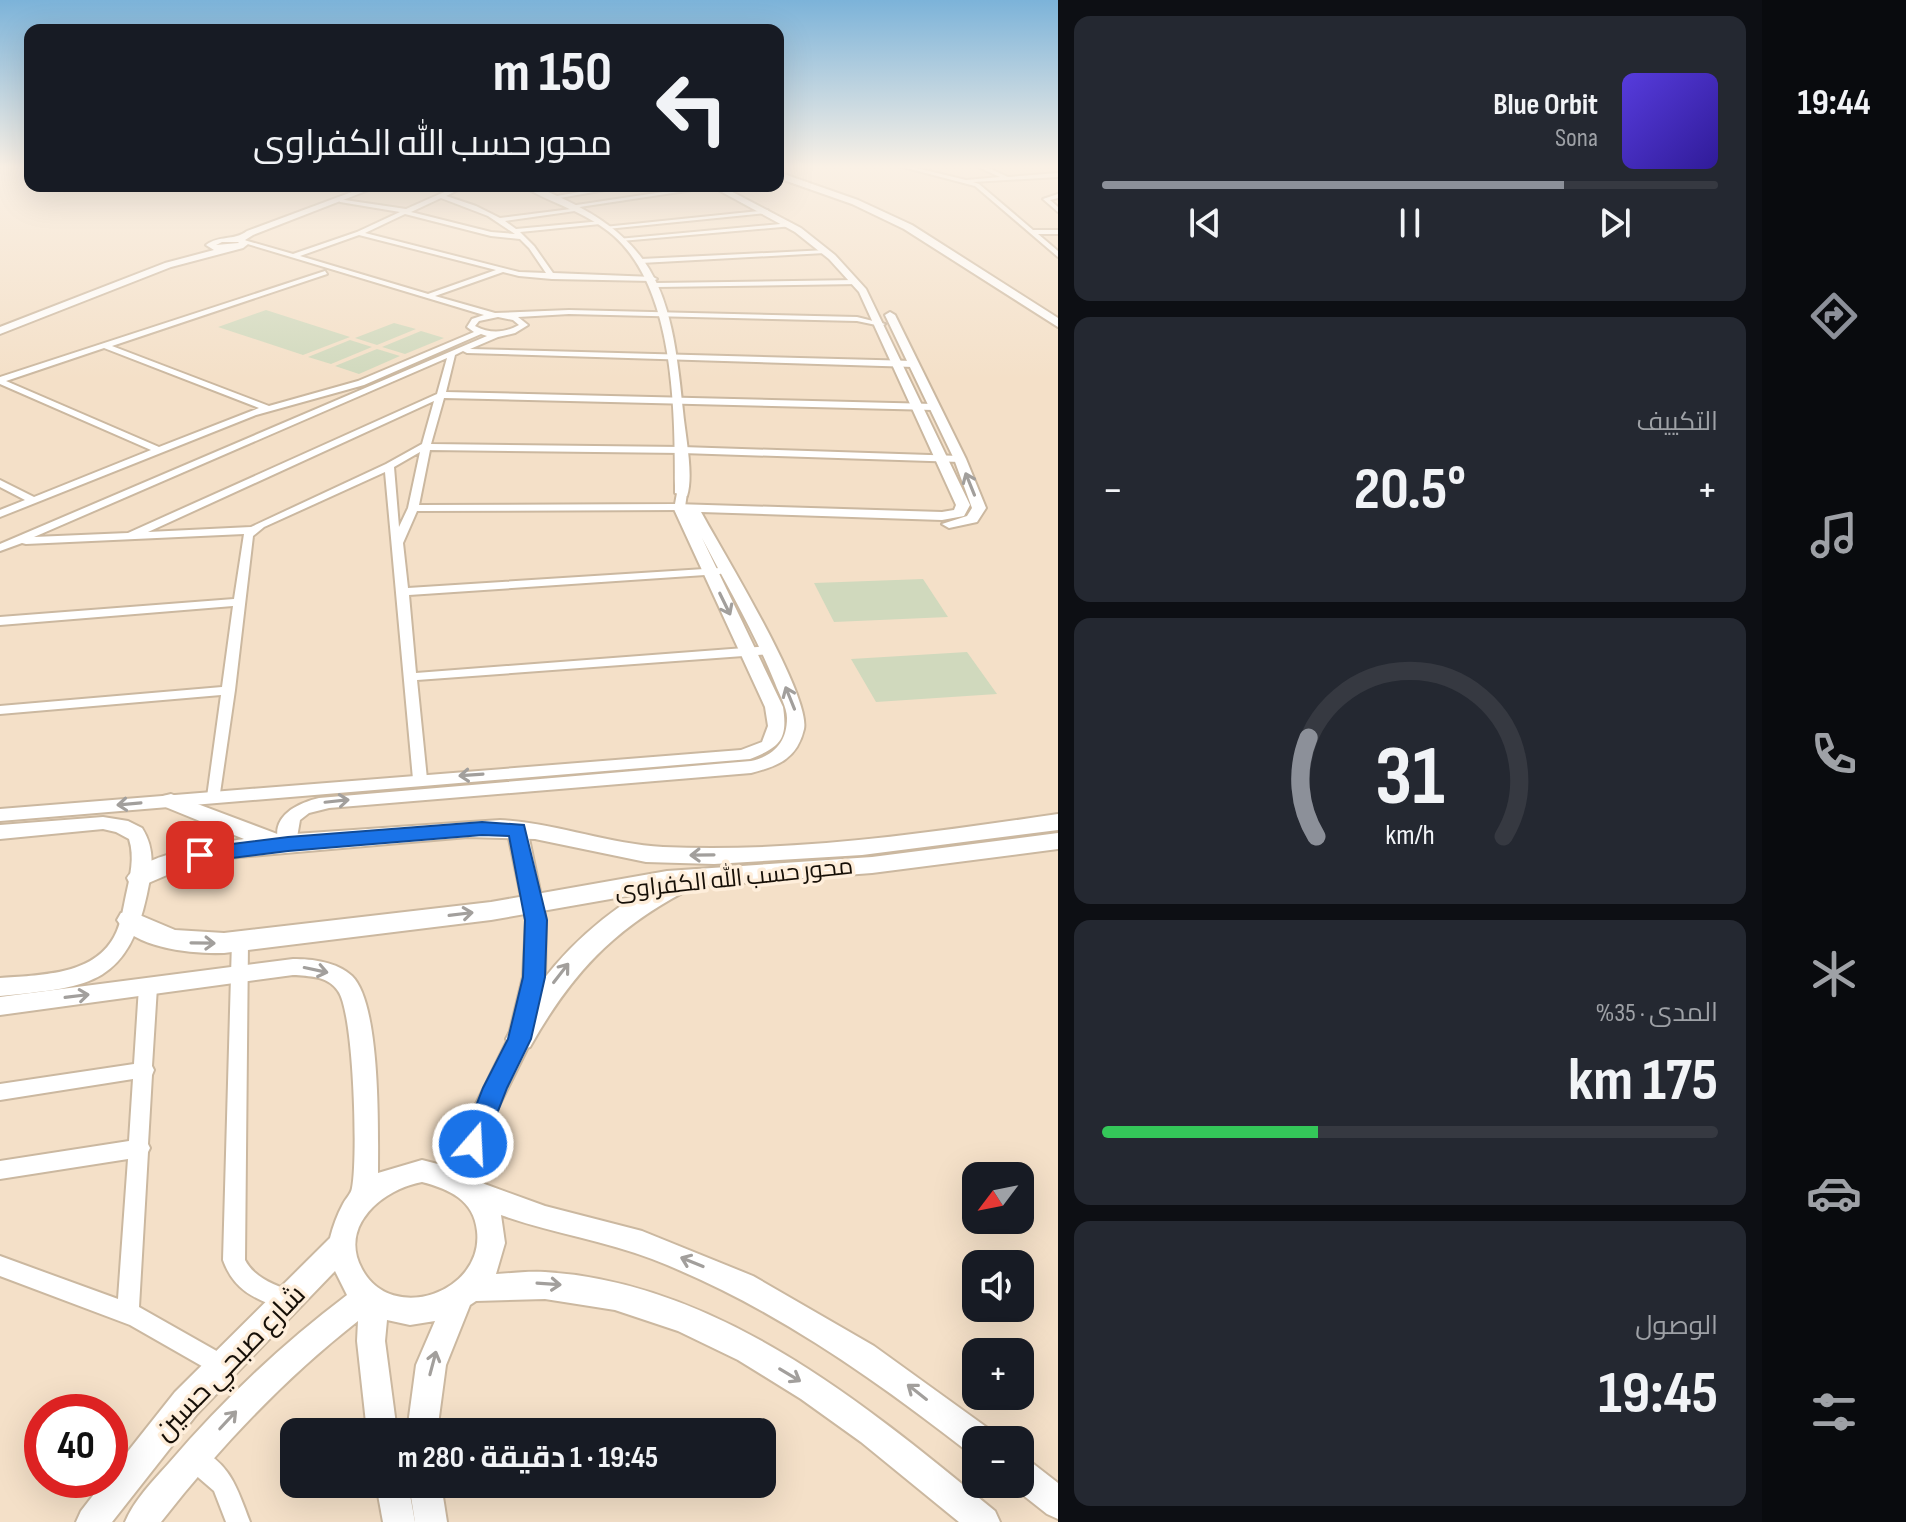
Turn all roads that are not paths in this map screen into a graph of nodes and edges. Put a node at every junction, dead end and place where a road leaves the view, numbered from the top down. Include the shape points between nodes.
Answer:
1 (226, 237) edge
2 (246, 237) edge
3 (348, 237) edge
4 (374, 237) edge
5 (522, 237) edge
6 (619, 237) edge
7 (645, 237) edge
8 (807, 237) edge
9 (817, 237) edge
10 (924, 237) edge
11 (932, 237) edge
12 (1038, 237) edge
13 (221, 239) junction
14 (621, 239) junction
15 (242, 241) junction
16 (210, 245) junction
17 (229, 249) junction
18 (825, 251) junction
19 (1058, 255) edge
20 (292, 257) junction
21 (641, 261) junction
22 (501, 271) junction
23 (325, 273) junction
24 (552, 277) junction
25 (654, 282) junction
26 (856, 282) junction
27 (428, 296) junction
28 (876, 301) junction
29 (26, 313) junction
30 (492, 315) junction
31 (504, 315) junction
32 (39, 316) junction
33 (666, 316) junction
34 (1058, 316) edge
35 (473, 320) junction
36 (0, 323) edge
37 (524, 323) junction
38 (1058, 323) edge
39 (881, 324) junction
40 (895, 324) junction
41 (0, 331) edge
42 (480, 332) junction
43 (497, 334) junction
44 (105, 346) junction
45 (464, 351) junction
46 (452, 356) junction
47 (672, 357) junction
48 (900, 363) junction
49 (914, 364) junction
50 (0, 381) edge
51 (441, 395) junction
52 (677, 400) junction
53 (918, 407) junction
54 (934, 407) junction
55 (266, 408) junction
56 (426, 446) junction
57 (682, 450) junction
58 (160, 451) junction
59 (944, 458) junction
60 (960, 459) junction
61 (389, 466) junction
62 (0, 483) edge
63 (34, 501) junction
64 (413, 508) junction
65 (687, 508) junction
66 (0, 514) edge
67 (253, 530) junction
68 (130, 536) junction
69 (15, 542) junction
70 (398, 543) junction
71 (0, 548) edge
72 (717, 571) junction
73 (404, 592) junction
74 (240, 602) junction
75 (0, 621) edge
76 (770, 650) junction
77 (748, 652) junction
78 (410, 677) junction
79 (229, 690) junction
80 (0, 710) edge
81 (781, 743) junction
82 (420, 779) junction
83 (214, 797) junction
84 (171, 801) junction
85 (0, 815) edge
86 (1058, 822) edge
87 (517, 829) junction
88 (0, 832) edge
89 (1058, 841) edge
90 (285, 844) junction
91 (697, 877) junction
92 (139, 878) junction
93 (534, 903) junction
94 (130, 920) junction
95 (240, 941) junction
96 (239, 975) junction
97 (0, 987) edge
98 (148, 987) junction
99 (0, 1006) edge
100 (520, 1039) junction
101 (145, 1070) junction
102 (0, 1092) edge
103 (140, 1148) junction
104 (0, 1170) edge
105 (471, 1189) junction
106 (365, 1195) junction
107 (343, 1244) junction
108 (0, 1266) edge
109 (465, 1293) junction
110 (370, 1299) junction
111 (287, 1300) junction
112 (128, 1314) junction
113 (221, 1366) junction
114 (380, 1418) edge
115 (424, 1418) edge
116 (962, 1428) edge
117 (193, 1458) junction
118 (1034, 1484) edge
119 (395, 1498) edge
120 (427, 1498) edge
121 (1058, 1503) edge
122 (92, 1522) edge
123 (141, 1522) edge
124 (238, 1522) edge
125 (399, 1522) edge
126 (431, 1522) edge
127 (984, 1522) edge

1 - 13 street
2 - 15 street
3 - 20 street
4 - 22 street
5 - 24 street
6 - 14 street
7 - 14 street
8 - 18 street
9 - 28 street via 858,272
10 - 38 main road
11 - 34 main road
12 - 19 street
13 - 15 street
13 - 16 street
14 - 21 street
15 - 17 street via 242,246
15 - 20 street
16 - 17 street
16 - 29 street
17 - 23 street
17 - 32 street via 168,265
18 - 21 street
18 - 26 street
20 - 27 street
21 - 25 street
22 - 24 street
22 - 27 street
23 - 35 street
23 - 44 street
24 - 25 street
25 - 26 street
25 - 33 street
26 - 28 street
27 - 30 street
28 - 39 street
28 - 40 street
29 - 32 street
29 - 36 street
30 - 31 street
30 - 35 street
31 - 33 street
31 - 37 street
32 - 41 street
33 - 37 street via 564,317
33 - 39 street
33 - 47 street
35 - 42 street via 471,327
37 - 43 street via 519,330
39 - 40 street
39 - 48 street
40 - 49 street
42 - 43 street
42 - 55 street via 361,383
43 - 45 street
44 - 50 street
44 - 55 street
45 - 46 street
45 - 47 street
46 - 51 street
46 - 69 street
47 - 48 street
47 - 52 street
48 - 49 street
48 - 53 street
49 - 54 street
50 - 58 street
51 - 52 street
51 - 56 street
51 - 68 street
52 - 53 street
52 - 57 street
53 - 54 street
53 - 59 street
54 - 60 street
55 - 58 street
56 - 57 street
56 - 61 street
56 - 64 street
57 - 59 street
57 - 65 street
58 - 63 street
59 - 60 street
59 - 65 street via 963,505 952,516
65 -> 60 street via 945,524 967,521 979,508
61 - 67 street
61 - 70 street
62 - 63 street
63 - 66 street
64 - 65 street
64 - 70 street
65 - 72 street
67 - 68 street
67 - 74 street via 247,539
68 - 69 street
69 - 71 street
70 - 73 street
72 - 73 street
72 - 76 street
72 -> 77 street
73 - 78 street
74 - 75 street
74 - 79 street
76 - 77 street
81 -> 76 street via 796,714
77 - 78 street
77 - 81 street via 776,713
78 - 82 street
79 - 80 street
79 - 83 street
81 -> 82 street via 744,755
90 -> 81 street via 291,818 320,803 751,767 778,759
82 - 83 street
83 - 84 street
84 -> 85 street
84 - 90 main road
86 -> 87 main road, محور حسب الله الكفراوى via 865,848 685,855 620,851
87 - 90 main road, محور حسب الله الكفراوى
87 - 93 street
88 - 92 street via 121,826 142,844
89 - 91 main road, محور حسب الله الكفراوى via 872,865
90 - 92 main road, محور حسب الله الكفراوى via 188,857
91 - 93 main road, محور حسب الله الكفراوى
100 -> 91 main road via 550,987 585,946 626,913
92 - 94 street
95 -> 93 main road, محور حسب الله الكفراوى
93 - 100 street via 534,977
94 -> 95 main road, محور حسب الله الكفراوى via 178,941
94 - 97 street via 122,944 93,969
95 - 96 street
96 - 98 street
96 -> 106 street via 309,967 324,970 347,986 357,1009
96 - 111 street via 234,1260 249,1282
99 -> 98 street
98 - 101 street
100 - 105 street via 483,1114
101 - 102 street
101 - 103 street
103 - 104 street
103 - 112 street
105 - 106 street via 437,1173 406,1173
105 - 109 street via 490,1218 493,1246 482,1275
116 -> 105 street via 864,1354 740,1283 653,1246 544,1218
106 - 107 street via 349,1218
107 - 110 street via 349,1273
107 - 111 street, شارع صبحي حسين
108 - 112 street
109 - 110 street via 443,1307 407,1312
115 -> 109 street via 431,1365
109 -> 127 street via 530,1282 589,1289 701,1328 836,1404
110 - 114 street
117 -> 110 street, شارع صبحي حسين via 301,1348
111 - 113 street, شارع صبحي حسين
112 - 113 street
113 - 122 street, شارع صبحي حسين via 152,1442
117 - 123 street, شارع صبحي حسين
117 - 124 street via 223,1483
118 - 121 street
119 - 125 street
120 - 126 street

